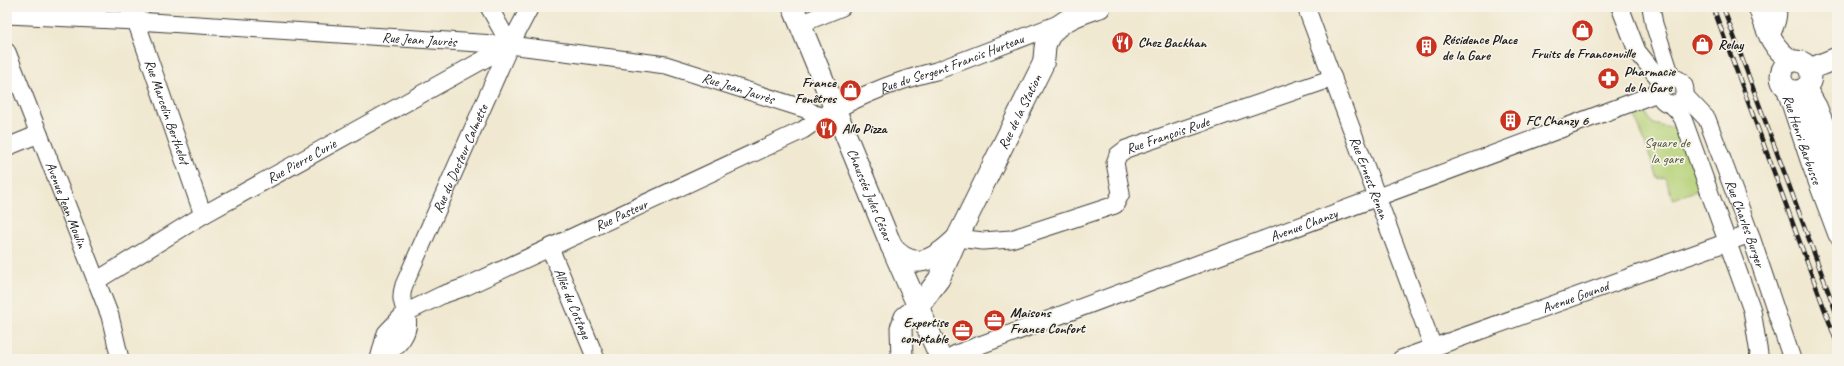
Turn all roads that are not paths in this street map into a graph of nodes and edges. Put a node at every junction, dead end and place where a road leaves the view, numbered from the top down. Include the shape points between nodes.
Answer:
1 (489, 7) edge
2 (530, 7) edge
3 (842, 7) edge
4 (1100, 7) edge
5 (1306, 7) edge
6 (1620, 7) edge
7 (1651, 7) edge
8 (1759, 7) edge
9 (1776, 7) edge
10 (136, 14) edge
11 (7, 15) edge
12 (796, 16) edge
13 (1069, 19) junction
14 (1770, 38) junction
15 (510, 44) junction
16 (7, 52) edge
17 (1837, 58) edge
18 (1333, 78) junction
19 (1800, 79) junction
20 (1664, 83) junction
21 (1678, 100) junction
22 (829, 114) junction
23 (39, 134) junction
24 (7, 148) edge
25 (1837, 154) edge
26 (1837, 195) edge
27 (1377, 198) junction
28 (203, 215) junction
29 (1750, 234) junction
30 (1837, 235) edge
31 (957, 238) junction
32 (1728, 241) junction
33 (891, 245) junction
34 (550, 248) junction
35 (96, 282) junction
36 (918, 307) junction
37 (405, 312) junction
38 (393, 338) junction
39 (1433, 347) junction
40 (120, 359) edge
41 (379, 359) edge
42 (382, 359) edge
43 (596, 359) edge
44 (902, 359) edge
45 (941, 359) edge
46 (946, 359) edge
47 (1401, 359) edge
48 (1758, 359) edge
49 (1792, 359) edge

1 - 15 street
2 - 15 street, Rue du Docteur Calmette
3 - 12 street
4 - 13 street, Rue de la Station
5 - 18 street, Rue Ernest Renan
6 - 20 street via 1637,51
7 - 20 street via 1669,70
8 - 14 street
9 - 14 street via 1776,22
10 - 11 street, Rue Jean Jaurès
10 - 15 street, Rue Jean Jaurès
10 - 28 street, Rue Marcelin Berthelot
12 - 22 street, Chaussée Jules César
13 - 22 street, Rue du Sergent Francis Hurteau via 849,102
13 - 31 street, Rue de la Station via 1049,36 1043,64
14 - 19 street
15 - 22 street, Rue Jean Jaurès via 666,65 814,114
15 - 28 street, Rue Pierre Curie
15 - 37 street, Rue du Docteur Calmette via 404,285 401,298
16 - 23 street, Avenue Jean Moulin
17 - 19 street
18 - 27 street, Rue Ernest Renan
18 - 31 street, Rue François Rude via 1126,149 1118,155 1115,163 1121,193 1115,205 1011,239 983,241
19 - 25 street via 1818,106
19 - 26 street via 1805,110
19 - 30 street, Rue Henri Barbusse via 1787,94
20 - 21 street via 1663,100
20 - 21 street via 1677,79 1681,82 1685,88
20 - 27 street, Avenue Chanzy via 1652,95
21 - 29 street, Rue Charles Burger via 1707,119
21 - 32 street, Rue Charles Burger via 1678,111
22 - 33 street, Chaussée Jules César
22 - 34 street, Rue Pasteur via 803,130
23 - 24 street
23 - 35 street, Avenue Jean Moulin
27 - 39 street, Rue Ernest Renan
27 - 46 street, Avenue Chanzy
28 - 35 street, Rue Pierre Curie
29 - 32 street, Avenue Gounod
29 - 49 street, Rue Charles Burger
31 - 33 street, Rue de la Station via 934,256 918,262 906,260
31 - 36 street, Rue de la Station via 939,279
32 - 39 street, Avenue Gounod
32 - 48 street, Rue Charles Burger via 1752,310
33 - 36 street, Chaussée Jules César
34 - 37 street, Rue Pasteur
34 - 43 street, Allée du Cottage
35 - 40 street, Avenue Jean Moulin via 110,316
36 - 44 street, Rue de la Station via 905,316 902,322
36 - 45 street, Chaussée Jules César
37 - 38 street, Rue Pasteur
38 - 41 street, Rue Pasteur
38 - 42 street, Rue Pasteur
39 - 47 street, Avenue Gounod

